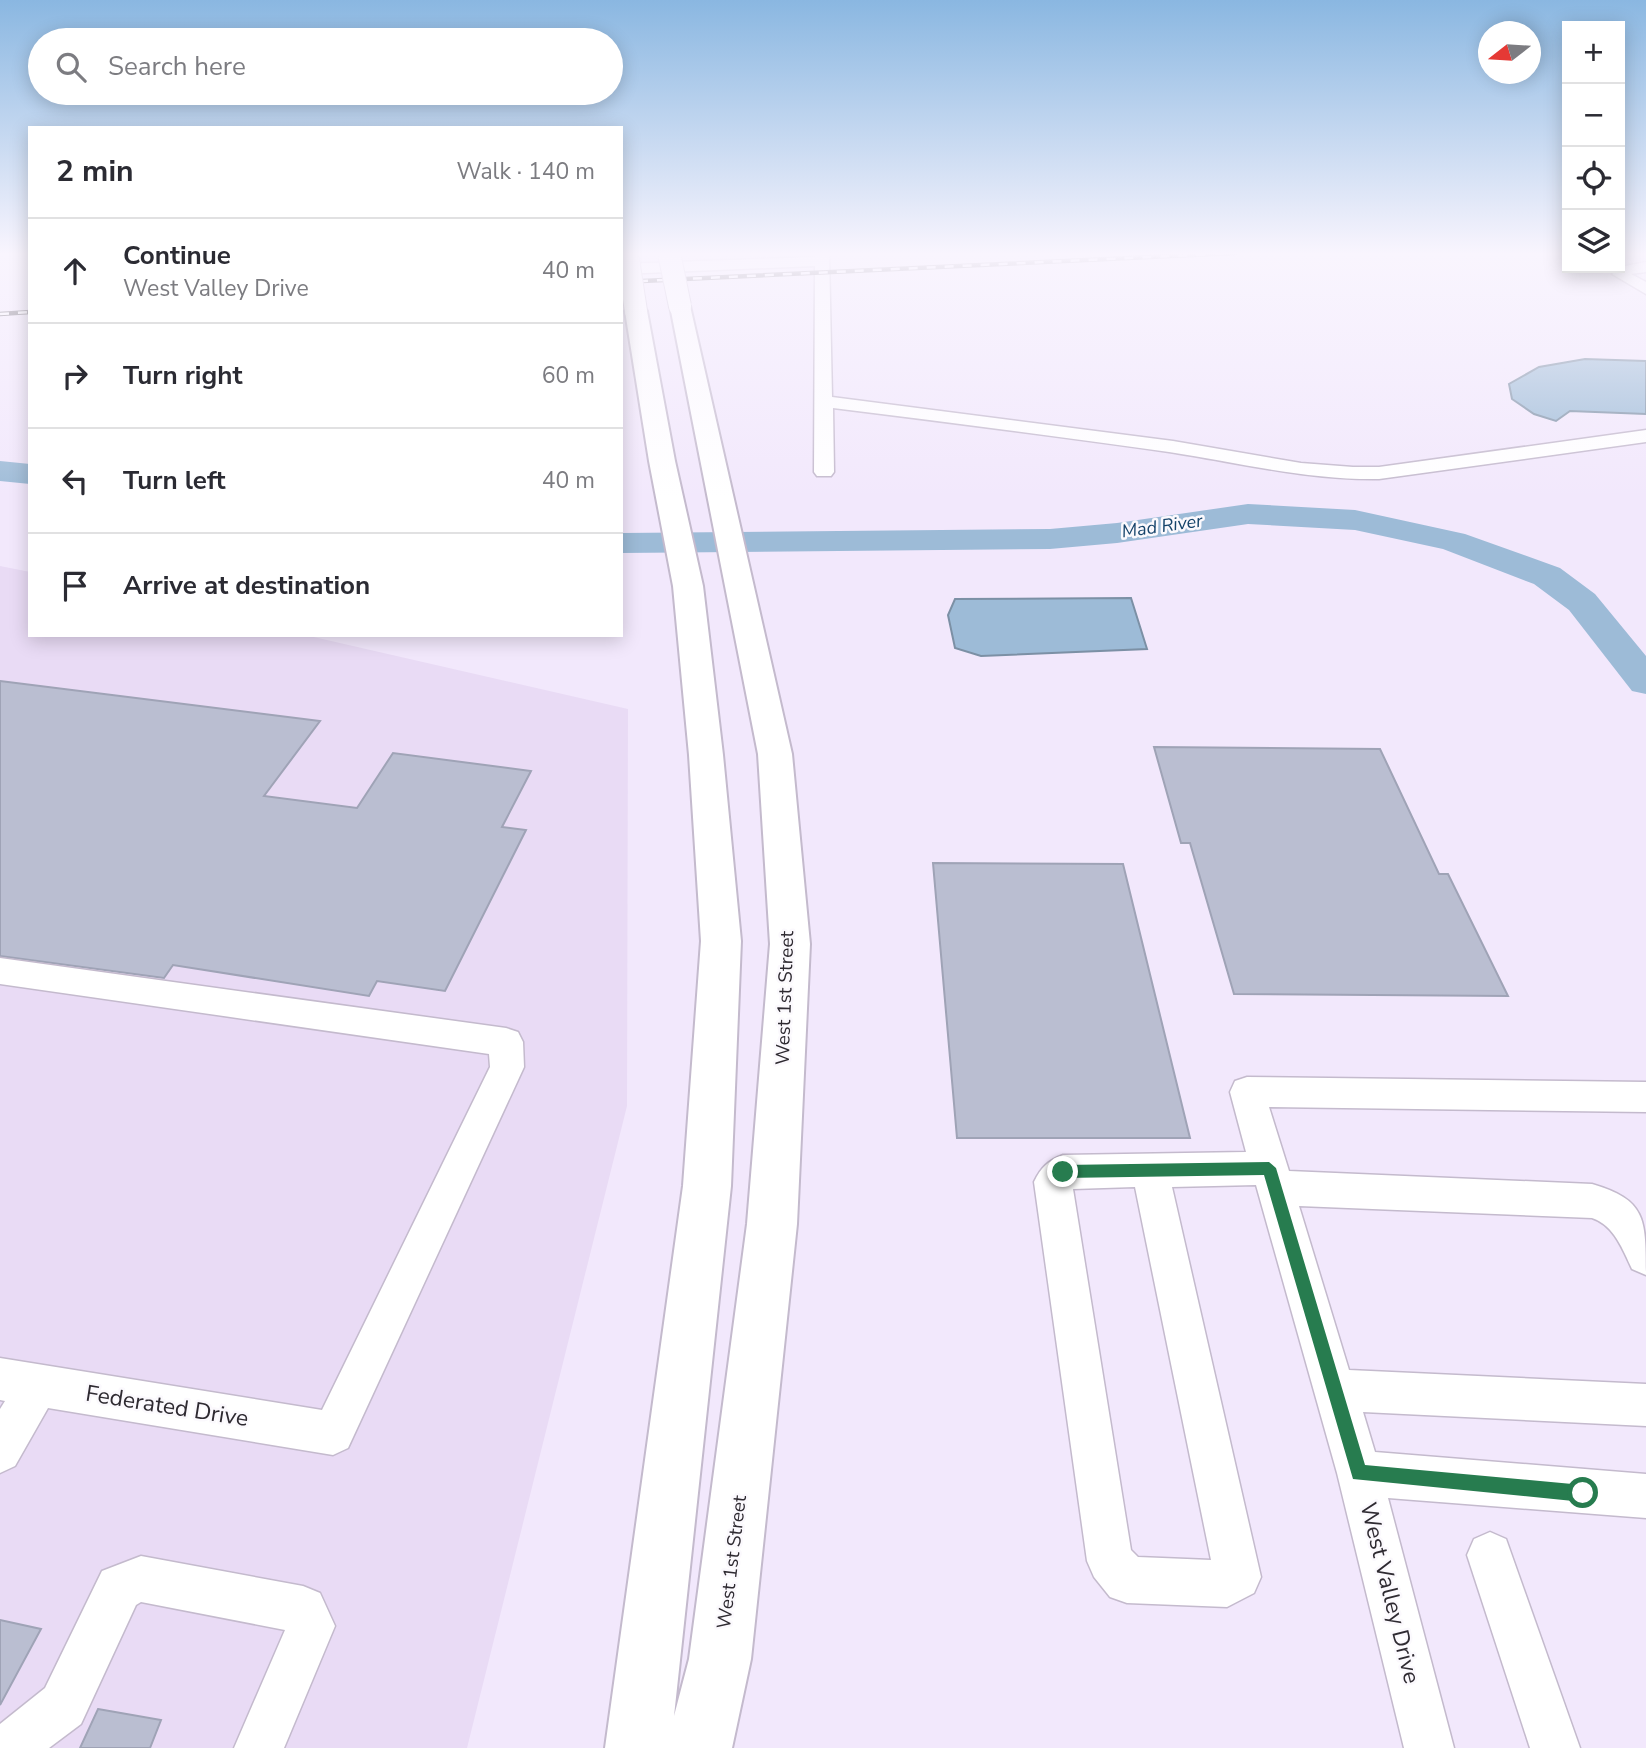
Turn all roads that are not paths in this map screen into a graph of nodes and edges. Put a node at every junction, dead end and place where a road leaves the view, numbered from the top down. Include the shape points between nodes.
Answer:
1 (640, 335) edge
2 (686, 335) edge
3 (823, 335) edge
4 (823, 401) junction
5 (1640, 438) edge
6 (824, 472) dead end
7 (4, 976) edge
8 (1646, 1097) edge
9 (1150, 1171) junction
10 (1272, 1178) junction
11 (1646, 1256) edge
12 (19, 1382) edge
13 (1335, 1390) junction
14 (1646, 1405) edge
15 (0, 1451) edge
16 (1359, 1473) junction
17 (1645, 1498) edge
18 (1490, 1555) dead end
19 (14, 1748) edge
20 (259, 1748) edge
21 (638, 1748) edge
22 (699, 1748) edge
23 (1429, 1748) edge
24 (1555, 1748) edge

1 - 21 main road, bridge via 688,586 721,941 707,1186
2 - 22 main road, West 1st Street, bridge via 775,754 790,944 772,1224 720,1660
3 - 4 street
4 - 5 street via 1354,474
4 - 6 street
7 - 12 street, Federated Drive via 506,1042 507,1068 333,1433
8 - 10 street via 1247,1092
9 - 9 street via 1063,1172 1053,1182 1110,1561 1127,1580 1227,1584 1238,1577
9 - 10 street
10 - 11 street via 1592,1201 1614,1207 1630,1225
10 - 13 street
12 - 15 street
13 - 14 street
13 - 16 street
16 - 17 street, West Valley Drive
16 - 23 street, West Valley Drive
18 - 24 street
19 - 20 street via 63,1706 119,1588 141,1579 303,1610 312,1626

